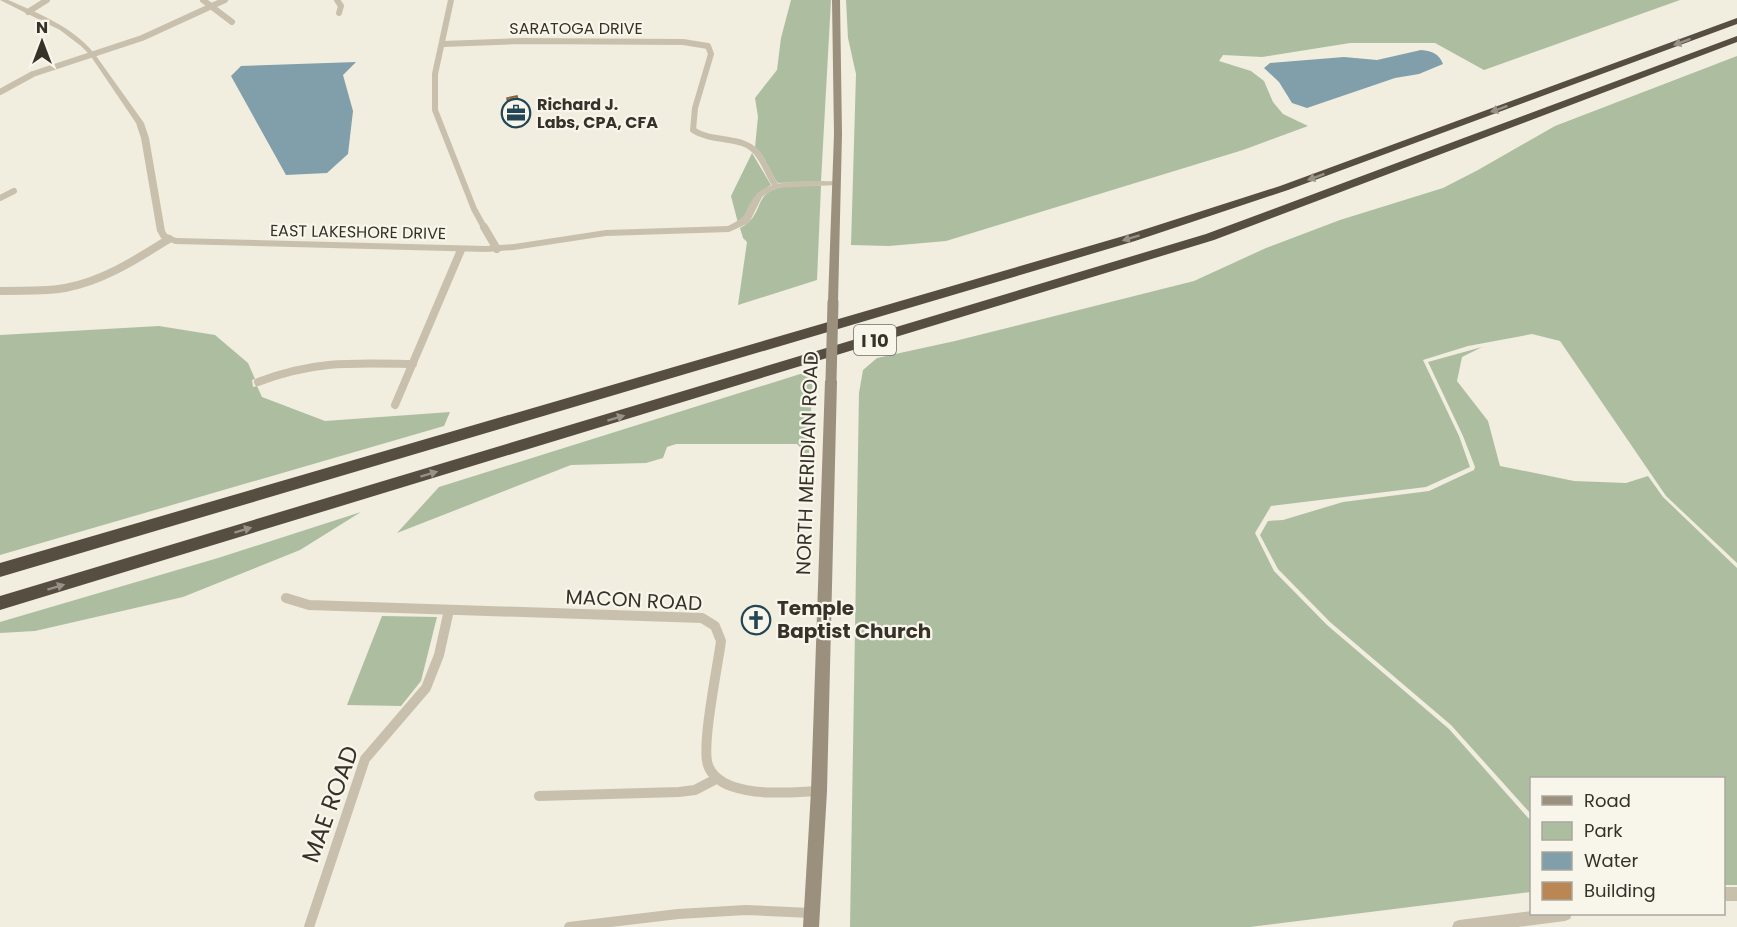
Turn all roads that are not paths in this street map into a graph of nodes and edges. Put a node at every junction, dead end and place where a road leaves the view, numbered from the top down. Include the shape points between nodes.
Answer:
1 (3, 0) edge
2 (47, 0) edge
3 (203, 0) edge
4 (225, 0) edge
5 (337, 0) edge
6 (451, 0) edge
7 (836, 0) edge
8 (212, 6) junction
9 (28, 12) junction
10 (339, 13) dead end
11 (1737, 21) edge
12 (232, 22) dead end
13 (1737, 39) edge
14 (443, 44) junction
15 (92, 54) junction
16 (0, 92) edge
17 (837, 183) junction
18 (776, 186) junction
19 (14, 191) dead end
20 (0, 198) edge
21 (169, 239) junction
22 (461, 249) junction
23 (497, 249) junction
24 (0, 291) edge
25 (413, 363) junction
26 (258, 382) dead end
27 (395, 405) dead end
28 (0, 570) edge
29 (286, 598) dead end
30 (0, 603) edge
31 (449, 610) junction
32 (716, 779) junction
33 (819, 791) junction
34 (539, 796) dead end
35 (1557, 915) edge
36 (811, 920) edge
37 (309, 927) edge
38 (569, 927) edge
39 (1459, 927) edge

1 - 9 street
2 - 9 street
3 - 8 street
4 - 8 street
5 - 10 street via 341,6
6 - 14 street
7 - 17 main road, NORTH MERIDIAN ROAD
8 - 12 street
8 - 15 street via 148,36
9 - 15 street via 72,33
11 -> 28 highway, I 10 via 1294,185 1131,238
30 -> 13 highway, I 10 via 1160,254
14 - 18 street, SARATOGA DRIVE via 683,42 708,46 711,54 695,108 693,130 706,137 751,147
14 - 23 street via 435,74 435,110 474,209
15 - 16 street via 33,74
15 - 21 street via 140,123 160,231
17 - 18 street
17 - 33 main road, NORTH MERIDIAN ROAD, bridge
18 - 23 street, EAST LAKESHORE DRIVE via 759,196 746,221 729,229 600,233
19 - 20 street
21 - 22 street, EAST LAKESHORE DRIVE via 189,243
21 - 24 street via 86,283 57,289
22 - 23 street, EAST LAKESHORE DRIVE
22 - 25 street
25 - 26 street via 323,364
25 - 27 street
29 - 31 street, MACON ROAD via 309,604
31 - 32 street, MACON ROAD via 709,620 718,629 721,641 705,760
31 - 37 street, MAE ROAD via 428,686 375,742 365,759
32 - 33 street via 735,789
32 - 34 street via 695,790 679,792
33 - 36 main road, NORTH MERIDIAN ROAD
35 - 39 street
36 - 38 street via 746,910

